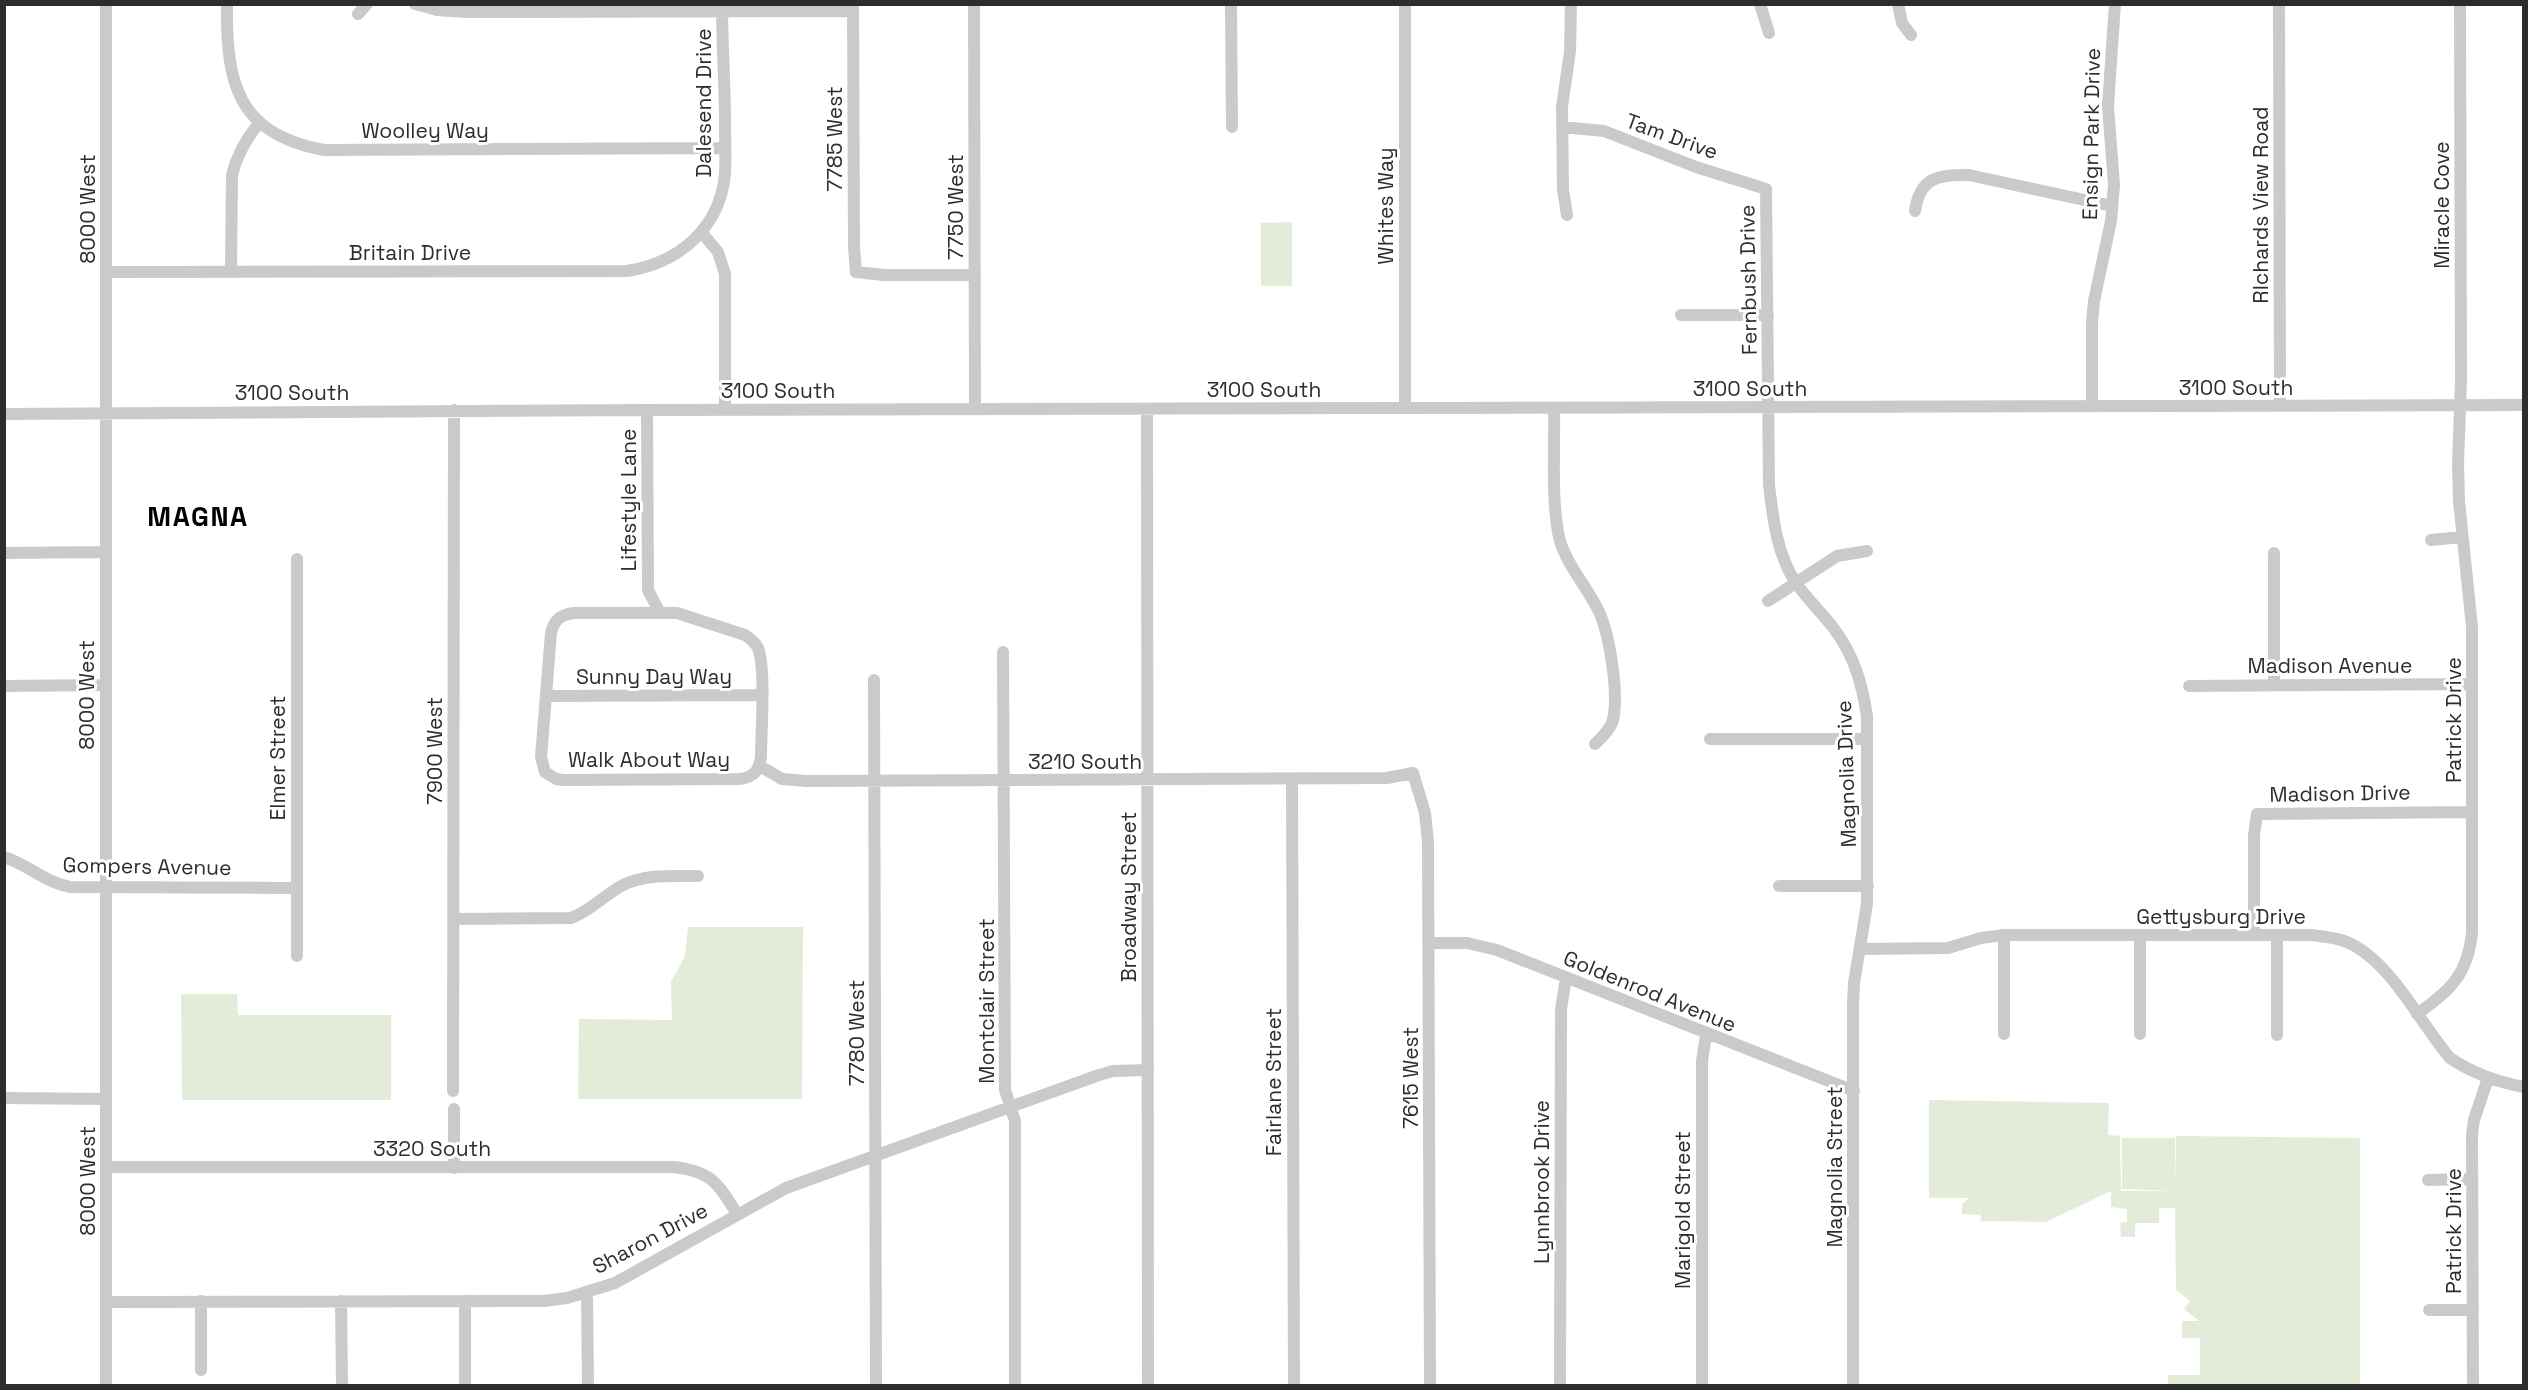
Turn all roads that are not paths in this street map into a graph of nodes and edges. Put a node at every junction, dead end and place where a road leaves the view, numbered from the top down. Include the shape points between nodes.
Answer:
1 (106, 4) edge
2 (226, 4) edge
3 (415, 4) edge
4 (974, 4) edge
5 (1231, 4) edge
6 (1405, 4) edge
7 (1571, 4) edge
8 (1760, 4) edge
9 (1898, 4) edge
10 (2115, 4) edge
11 (2279, 4) edge
12 (2460, 4) edge
13 (722, 8) edge
14 (853, 8) edge
15 (1769, 33) dead end
16 (1911, 35) dead end
17 (259, 123) junction
18 (1232, 127) dead end
19 (1562, 127) junction
20 (725, 148) junction
21 (1766, 189) joint
22 (2112, 206) junction
23 (1915, 211) dead end
24 (1568, 215) dead end
25 (702, 233) junction
26 (107, 272) junction
27 (231, 272) junction
28 (975, 275) junction
29 (1681, 315) dead end
30 (1768, 315) junction
31 (2459, 405) junction
32 (2523, 405) edge
33 (2092, 406) junction
34 (2280, 406) junction
35 (1769, 407) junction
36 (1405, 408) junction
37 (1554, 408) junction
38 (975, 409) junction
39 (1147, 409) junction
40 (454, 410) junction
41 (647, 410) junction
42 (724, 410) junction
43 (106, 413) junction
44 (4, 414) edge
45 (2462, 537) junction
46 (2431, 540) dead end
47 (1867, 551) dead end
48 (105, 552) junction
49 (4, 553) edge
50 (2274, 553) dead end
51 (297, 559) dead end
52 (1796, 582) junction
53 (648, 590) junction
54 (1768, 601) dead end
55 (632, 612) junction
56 (660, 613) junction
57 (1003, 652) dead end
58 (874, 681) dead end
59 (2472, 684) junction
60 (106, 685) junction
61 (2274, 685) junction
62 (4, 686) edge
63 (2189, 686) dead end
64 (546, 696) junction
65 (761, 696) junction
66 (1710, 739) dead end
67 (1867, 739) junction
68 (1594, 744) dead end
69 (758, 770) junction
70 (1413, 772) joint
71 (1292, 779) junction
72 (1005, 780) junction
73 (1147, 780) junction
74 (874, 781) junction
75 (2472, 812) junction
76 (4, 857) edge
77 (698, 876) dead end
78 (1779, 886) dead end
79 (1868, 886) junction
80 (106, 887) junction
81 (297, 888) junction
82 (454, 919) junction
83 (2004, 935) junction
84 (2140, 935) junction
85 (2254, 935) junction
86 (2277, 935) junction
87 (1429, 943) junction
88 (1860, 949) junction
89 (297, 956) dead end
90 (1566, 978) junction
91 (2417, 1014) junction
92 (2004, 1034) dead end
93 (2140, 1034) dead end
94 (1706, 1035) junction
95 (2277, 1035) dead end
96 (1148, 1070) junction
97 (2488, 1078) junction
98 (2523, 1088) edge
99 (453, 1091) dead end
100 (1854, 1091) junction
101 (4, 1098) edge
102 (106, 1099) junction
103 (1010, 1106) junction
104 (454, 1109) dead end
105 (876, 1154) junction
106 (107, 1167) junction
107 (454, 1168) junction
108 (2472, 1179) junction
109 (2428, 1180) dead end
110 (737, 1214) junction
111 (587, 1292) junction
112 (201, 1301) junction
113 (341, 1301) junction
114 (465, 1301) junction
115 (106, 1302) junction
116 (2429, 1310) dead end
117 (2473, 1310) junction
118 (201, 1370) dead end
119 (106, 1386) edge
120 (342, 1386) edge
121 (465, 1386) edge
122 (588, 1386) edge
123 (876, 1386) edge
124 (1015, 1386) edge
125 (1148, 1386) edge
126 (1294, 1386) edge
127 (1430, 1386) edge
128 (1560, 1386) edge
129 (1702, 1386) edge
130 (1853, 1386) edge
131 (2473, 1386) edge

1 - 26 street, 8000 West
2 - 17 street, Woolley Way via 232,78 238,94
3 - 13 street via 466,12
4 - 28 street, 7750 West
5 - 18 street
6 - 36 street, Whites Way
7 - 19 street
8 - 15 street
9 - 16 street via 1902,23
10 - 22 street, Ensign Park Drive via 2108,95
11 - 34 street, RIchards View Road
12 - 31 street, Miracle Cove
13 - 14 street
13 - 20 street, Dalesend Drive
14 - 28 street, 7785 West via 856,272
17 - 20 street, Woolley Way via 281,137 324,150
17 - 27 street via 246,139 232,175
19 - 21 street, Tam Drive via 1604,131
19 - 24 street via 1563,190
20 - 25 street, Dalesend Drive via 721,195
21 - 30 street, Fernbush Drive
22 - 23 street via 1950,174 1924,185
22 - 33 street, Ensign Park Drive via 2092,323
25 - 27 street, Britain Drive via 670,259 627,271
25 - 42 street via 718,252 725,274
26 - 27 street, Britain Drive
26 - 43 street, 8000 West
28 - 38 street, 7750 West
29 - 30 street
30 - 35 street, Fernbush Drive
31 - 32 street, 3100 South
31 - 34 street, 3100 South
31 - 45 street, Patrick Drive
33 - 34 street, 3100 South
33 - 35 street, 3100 South
35 - 37 street, 3100 South
35 - 52 street, Magnolia Drive via 1773,524
36 - 37 street, 3100 South
36 - 39 street, 3100 South
37 - 68 street via 1560,538 1600,614 1611,656 1612,722
38 - 39 street, 3100 South
38 - 42 street, 3100 South
39 - 73 street, Broadway Street
40 - 41 street, 3100 South
40 - 43 street, 3100 South
40 - 82 street, 7900 West
41 - 42 street, 3100 South
41 - 53 street, Lifestyle Lane
43 - 44 street, 3100 South
43 - 48 street, 8000 West
45 - 46 street
45 - 59 street, Patrick Drive via 2472,627
47 - 52 street via 1837,556
48 - 49 street
48 - 60 street, 8000 West
50 - 61 street
51 - 81 street, Elmer Street
52 - 54 street
52 - 67 street, Magnolia Drive via 1853,660 1863,689
53 - 55 street, Lifestyle Lane
53 - 56 street, Lifestyle Lane
55 - 56 street
55 - 64 street via 574,613 556,620 551,633
56 - 65 street via 677,613 754,641 761,659
57 - 72 street, Montclair Street
58 - 74 street, 7780 West
59 - 61 street, Madison Avenue
59 - 75 street, Patrick Drive
60 - 62 street
60 - 80 street, 8000 West
61 - 63 street, Madison Avenue
64 - 65 street, Sunny Day Way
64 - 69 street, Walk About Way via 541,757 545,772 556,779 740,779
65 - 69 street
66 - 67 street
67 - 79 street, Magnolia Drive
69 - 74 street, 3210 South via 806,782
70 - 71 street, 3210 South via 1387,778
70 - 87 street, 7615 West via 1428,828
71 - 73 street, 3210 South
71 - 126 street, Fairlane Street
72 - 73 street, 3210 South
72 - 74 street, 3210 South
72 - 103 street, Montclair Street via 1005,1090
73 - 96 street, Broadway Street
74 - 105 street, 7780 West
75 - 85 street, Madison Drive via 2257,814
75 - 91 street, Patrick Drive via 2470,951 2450,988
76 - 80 street, Gompers Avenue via 54,884
77 - 82 street via 640,879 622,885 571,918
78 - 79 street
79 - 88 street, Magnolia Drive
80 - 81 street, Gompers Avenue
80 - 102 street, 8000 West
81 - 89 street, Elmer Street
82 - 99 street, 7900 West
83 - 84 street, Gettysburg Drive
83 - 88 street, Gettysburg Drive via 1948,948
83 - 92 street
84 - 85 street, Gettysburg Drive
84 - 93 street
85 - 86 street, Gettysburg Drive
86 - 91 street, Gettysburg Drive via 2334,938 2354,945 2384,970
86 - 95 street
87 - 90 street, Goldenrod Avenue via 1482,945
87 - 127 street, 7615 West
88 - 100 street, Magnolia Street via 1854,983
90 - 94 street, Goldenrod Avenue
90 - 128 street, Lynnbrook Drive via 1561,1009
91 - 97 street, Gettysburg Drive via 2450,1058
94 - 100 street, Goldenrod Avenue
94 - 129 street, Marigold Street via 1702,1061
96 - 103 street, Sharon Drive via 1113,1071
96 - 125 street, Broadway Street
97 - 98 street, Gettysburg Drive
97 - 108 street, Patrick Drive via 2474,1119
100 - 130 street, Magnolia Street
101 - 102 street
102 - 106 street, 8000 West
103 - 105 street, Sharon Drive
103 - 124 street, Montclair Street via 1015,1121
104 - 107 street
105 - 110 street, Sharon Drive via 786,1188
105 - 123 street, 7780 West
106 - 107 street, 3320 South
106 - 115 street, 8000 West
107 - 110 street, 3320 South via 694,1169 720,1187
108 - 109 street
108 - 117 street, Patrick Drive
110 - 111 street, Sharon Drive via 641,1270
111 - 114 street, Sharon Drive via 544,1300
111 - 122 street
112 - 113 street, Sharon Drive
112 - 115 street, Sharon Drive
112 - 118 street
113 - 114 street, Sharon Drive
113 - 120 street
114 - 121 street
115 - 119 street, 8000 West
116 - 117 street
117 - 131 street, Patrick Drive

